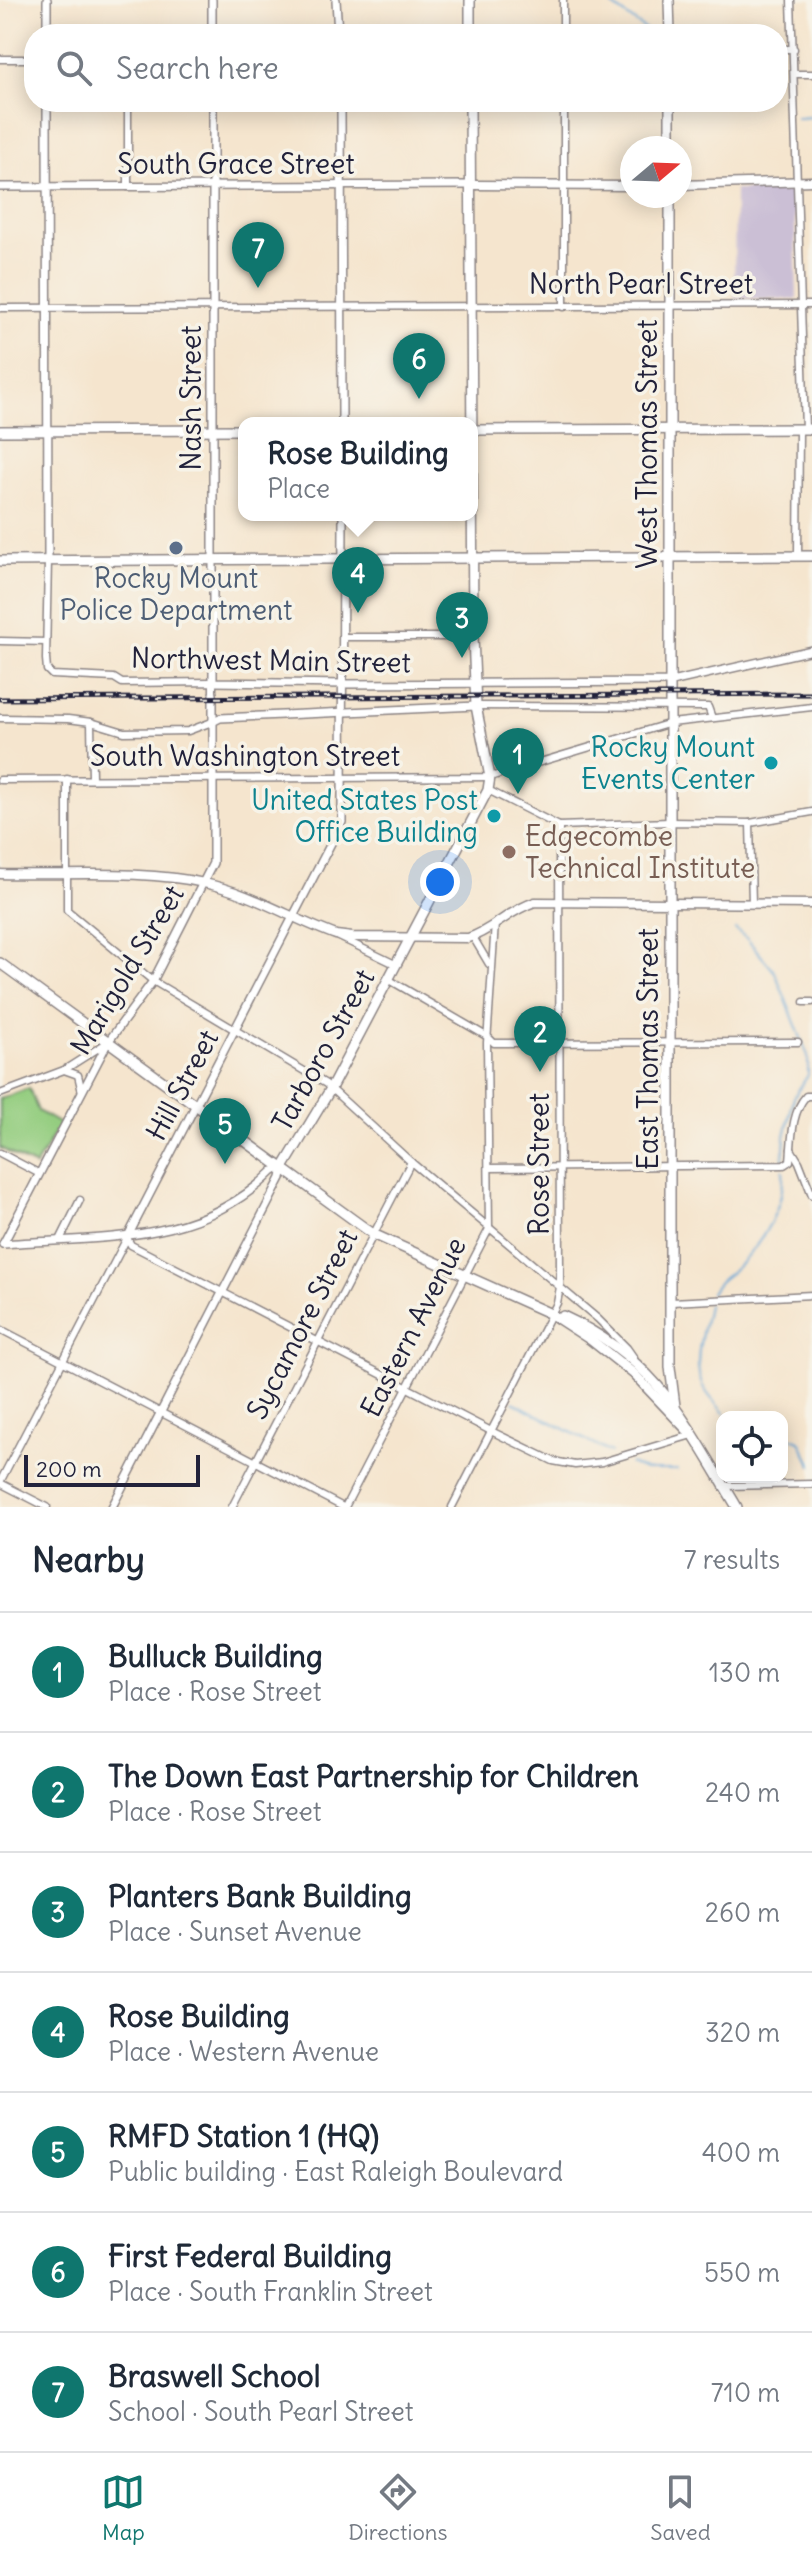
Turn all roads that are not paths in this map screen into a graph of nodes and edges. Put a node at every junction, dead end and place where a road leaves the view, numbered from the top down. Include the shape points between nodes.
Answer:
1 (47, 0) edge
2 (212, 0) edge
3 (336, 0) edge
4 (470, 0) edge
5 (563, 0) edge
6 (669, 0) edge
7 (791, 0) edge
8 (47, 24) edge
9 (212, 24) edge
10 (337, 24) edge
11 (470, 24) edge
12 (563, 24) edge
13 (670, 24) edge
14 (788, 49) edge
15 (794, 49) junction
16 (0, 59) edge
17 (24, 59) edge
18 (795, 74) junction
19 (812, 74) edge
20 (47, 112) edge
21 (128, 112) edge
22 (213, 112) edge
23 (341, 112) edge
24 (470, 112) edge
25 (564, 112) edge
26 (670, 112) edge
27 (670, 136) edge
28 (797, 181) junction
29 (812, 181) edge
30 (472, 185) junction
31 (564, 185) junction
32 (692, 185) edge
33 (47, 186) junction
34 (213, 186) junction
35 (342, 186) junction
36 (620, 186) edge
37 (0, 187) edge
38 (128, 187) junction
39 (670, 208) edge
40 (669, 305) junction
41 (801, 305) junction
42 (812, 305) edge
43 (342, 307) junction
44 (471, 307) junction
45 (564, 307) junction
46 (0, 308) edge
47 (48, 308) junction
48 (212, 308) junction
49 (342, 417) edge
50 (473, 417) edge
51 (669, 429) junction
52 (805, 429) edge
53 (213, 430) junction
54 (238, 430) edge
55 (478, 430) edge
56 (0, 431) edge
57 (48, 431) junction
58 (343, 521) edge
59 (473, 521) edge
60 (798, 556) junction
61 (812, 556) edge
62 (473, 557) junction
63 (669, 558) junction
64 (213, 559) junction
65 (344, 559) junction
66 (48, 560) junction
67 (0, 561) edge
68 (344, 637) junction
69 (473, 637) junction
70 (0, 641) edge
71 (46, 642) junction
72 (812, 650) edge
73 (213, 682) junction
74 (671, 687) junction
75 (475, 688) junction
76 (344, 689) junction
77 (213, 694) joint
78 (671, 705) junction
79 (476, 706) junction
80 (812, 707) edge
81 (343, 711) junction
82 (0, 718) edge
83 (712, 718) junction
84 (91, 722) junction
85 (212, 722) junction
86 (671, 723) junction
87 (213, 777) junction
88 (490, 777) junction
89 (343, 778) junction
90 (67, 779) junction
91 (92, 779) junction
92 (0, 780) edge
93 (488, 790) junction
94 (812, 812) edge
95 (669, 822) junction
96 (750, 823) junction
97 (559, 826) junction
98 (0, 874) edge
99 (67, 876) junction
100 (204, 883) junction
101 (559, 900) junction
102 (670, 902) junction
103 (752, 904) junction
104 (812, 904) edge
105 (293, 917) junction
106 (495, 923) junction
107 (336, 935) junction
108 (473, 937) junction
109 (408, 938) junction
110 (0, 963) edge
111 (395, 964) junction
112 (490, 968) junction
113 (387, 979) junction
114 (153, 981) junction
115 (236, 1031) junction
116 (488, 1037) junction
117 (108, 1042) junction
118 (670, 1042) junction
119 (798, 1042) dead end
120 (560, 1044) junction
121 (64, 1070) junction
122 (330, 1090) junction
123 (82, 1092) junction
124 (0, 1094) edge
125 (811, 1096) edge
126 (196, 1106) junction
127 (791, 1149) junction
128 (0, 1153) edge
129 (411, 1162) junction
130 (671, 1166) junction
131 (562, 1167) junction
132 (283, 1168) junction
133 (489, 1168) junction
134 (38, 1173) junction
135 (812, 1195) edge
136 (80, 1200) dead end
137 (489, 1229) junction
138 (373, 1234) junction
139 (127, 1238) junction
140 (60, 1240) junction
141 (1, 1246) edge
142 (466, 1275) junction
143 (560, 1287) junction
144 (224, 1291) junction
145 (812, 1295) edge
146 (671, 1302) junction
147 (551, 1314) junction
148 (0, 1329) edge
149 (319, 1340) junction
150 (62, 1361) junction
151 (636, 1362) junction
152 (670, 1367) junction
153 (634, 1374) junction
154 (656, 1382) junction
155 (407, 1386) junction
156 (675, 1406) junction
157 (161, 1413) junction
158 (491, 1431) junction
159 (692, 1435) junction
160 (256, 1461) junction
161 (0, 1482) edge
162 (812, 1484) edge
163 (724, 1486) junction
164 (47, 1507) edge
165 (112, 1507) edge
166 (232, 1507) edge
167 (344, 1507) edge
168 (452, 1507) edge
169 (737, 1507) edge

1 - 8 street
2 - 9 street
3 - 10 street
4 - 11 main road
5 - 12 street
6 - 13 main road
7 - 15 street
14 - 15 street
15 - 18 street
16 - 17 street
18 - 19 street
18 - 28 street
20 - 33 street
21 - 38 street
22 - 34 street, Nash Street
23 - 35 street
24 - 30 main road, Tarboro Street
25 - 31 street
26 - 27 main road
28 - 29 main road
28 - 32 main road
28 - 41 street
30 - 31 main road
30 - 35 street, South Grace Street
30 - 44 main road, Tarboro Street
31 - 36 main road
31 - 45 street
33 - 37 street, South Grace Street
33 - 38 street, South Grace Street
33 - 47 street
34 - 35 street, South Grace Street
34 - 38 street, South Grace Street
34 - 48 street, Nash Street
35 - 43 street
39 - 40 main road, West Thomas Street
40 - 41 street, North Pearl Street
40 - 45 street, North Pearl Street
40 - 51 main road, West Thomas Street
41 - 42 street, North Pearl Street
41 - 52 street
43 - 44 street, North Pearl Street
43 - 48 street, North Pearl Street
43 - 49 street
44 - 45 street, North Pearl Street
44 - 50 main road, Tarboro Street
46 - 47 street, North Pearl Street
47 - 48 street, North Pearl Street
47 - 57 street
48 - 53 street, Nash Street
51 - 52 main road
51 - 55 main road
51 - 63 main road, West Thomas Street
52 - 60 street
53 - 54 main road
53 - 57 main road
53 - 64 street, Nash Street
56 - 57 main road
57 - 66 street
58 - 65 street, Hill Street
59 - 62 main road, Tarboro Street
60 - 61 main road
60 - 63 main road
62 - 63 main road
62 - 65 main road
62 - 69 main road, Tarboro Street
63 - 74 main road, West Thomas Street
64 - 65 main road
64 - 66 main road
64 - 73 street, Nash Street
65 - 68 street, Hill Street
66 - 67 main road
66 - 71 street
68 - 69 street
68 - 76 street, Hill Street
69 - 75 main road, Tarboro Street
70 - 71 street
71 - 73 street, Northwest Main Street via 47,670 56,677
72 - 74 street, Northwest Main Street
73 - 76 street, Northwest Main Street
73 - 77 street, Nash Street
74 - 75 street, Northwest Main Street
74 - 78 main road, East Thomas Street
75 - 76 street, Northwest Main Street
75 - 79 main road, Tarboro Street
76 - 81 street, Hill Street
77 - 85 street, Marigold Street
78 - 79 street
78 - 83 street via 708,707
78 - 86 main road, East Thomas Street
79 - 81 street
79 - 88 main road, Tarboro Street
80 - 83 street, South Washington Street
81 - 85 street
81 - 89 street, Hill Street
82 - 84 street
83 - 86 street, South Washington Street
84 - 85 street via 124,732 188,731
84 - 91 street
85 - 87 street, Marigold Street
86 - 88 street, South Washington Street
86 - 95 main road, East Thomas Street
87 - 89 street, South Washington Street
87 - 91 street, South Washington Street
87 - 100 street, Marigold Street via 213,863
88 - 89 street, South Washington Street
88 - 93 main road, Tarboro Street
89 - 105 street, Hill Street via 342,822
90 - 91 street, South Washington Street
90 - 92 street, South Washington Street
90 - 99 street
93 - 97 street
93 - 109 main road, Tarboro Street
94 - 96 street
95 - 96 street
95 - 97 street
95 - 102 main road, East Thomas Street
96 - 103 street
97 - 101 street, Rose Street
98 - 99 main road
99 - 100 main road
99 - 114 street via 67,910
100 - 105 main road
100 - 114 street, Marigold Street
101 - 102 main road
101 - 106 main road via 520,906
101 - 120 street, Rose Street
102 - 103 main road
102 - 118 main road, East Thomas Street
103 - 104 main road
105 - 107 main road
105 - 115 street, Hill Street
106 - 108 main road
106 - 112 street, Eastern Avenue
107 - 109 main road
107 - 111 street
108 - 109 main road
108 - 112 street
109 - 111 main road, Tarboro Street
110 - 117 main road
111 - 113 main road, Tarboro Street
112 - 116 street, Eastern Avenue
113 - 116 street
113 - 122 main road, Tarboro Street
114 - 115 street
114 - 117 street, Marigold Street
115 - 122 street
115 - 126 street, Hill Street
116 - 120 street via 497,1044
116 - 133 street, Eastern Avenue
117 - 121 street
117 - 123 street, Marigold Street
117 - 126 main road
118 - 119 street
118 - 120 street
118 - 130 main road, East Thomas Street
120 - 131 street, Rose Street
121 - 123 street via 78,1075
121 - 124 street
122 - 129 street
122 - 132 main road, Tarboro Street
123 - 134 street, Marigold Street
125 - 127 street via 803,1098 797,1111
126 - 132 main road
126 - 139 street, Hill Street
127 - 130 street via 784,1165
127 - 135 street
128 - 134 street
129 - 137 street
129 - 138 street, Sycamore Street
130 - 131 street
130 - 146 main road, East Thomas Street
131 - 133 street
131 - 143 street, Rose Street
132 - 138 main road
132 - 139 street via 217,1212
132 - 144 street, Tarboro Street
133 - 137 street, Eastern Avenue
134 - 141 street, Marigold Street
136 - 140 street
137 - 142 street, Eastern Avenue
137 - 143 street
138 - 142 main road
138 - 149 street, Sycamore Street
139 - 140 street
139 - 144 street via 131,1245
139 - 150 street, Hill Street
140 - 141 street
142 - 147 main road
142 - 155 street, Eastern Avenue
143 - 147 street, Rose Street
143 - 151 street via 620,1340
144 - 149 street
144 - 157 street, Tarboro Street
145 - 146 street
146 - 152 main road, East Thomas Street
147 - 151 main road via 592,1330
147 - 153 main road
147 - 158 street, Rose Street
148 - 150 street
149 - 155 street
149 - 160 street, Sycamore Street
150 - 157 street
150 - 161 street, Hill Street
151 - 154 main road
152 - 154 main road
152 - 156 main road, East Thomas Street
153 - 154 main road
153 - 159 main road
154 - 156 main road
155 - 158 street
155 - 167 street, Eastern Avenue
156 - 159 main road
157 - 160 street
157 - 165 street, Tarboro Street
158 - 159 street via 547,1458 575,1465
158 - 168 street, Rose Street
159 - 163 main road
160 - 166 street, Sycamore Street
160 - 167 street
161 - 164 street
162 - 163 street
163 - 169 main road

